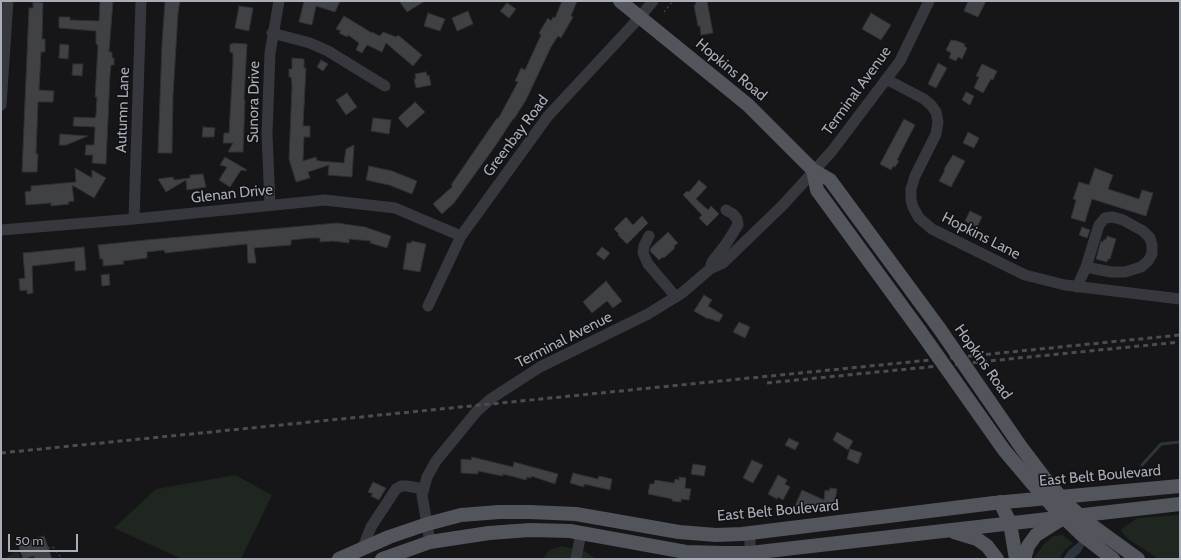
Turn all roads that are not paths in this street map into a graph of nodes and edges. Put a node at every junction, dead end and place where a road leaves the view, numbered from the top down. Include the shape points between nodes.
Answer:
1 (8, 1) edge
2 (141, 1) edge
3 (279, 1) edge
4 (620, 1) edge
5 (653, 1) edge
6 (929, 1) edge
7 (640, 17) junction
8 (272, 33) junction
9 (886, 79) junction
10 (385, 86) dead end
11 (1, 105) edge
12 (814, 170) junction
13 (270, 204) junction
14 (726, 210) dead end
15 (134, 219) junction
16 (1, 230) edge
17 (461, 236) junction
18 (649, 236) dead end
19 (1086, 267) junction
20 (710, 269) junction
21 (1077, 287) junction
22 (676, 297) junction
23 (1180, 299) edge
24 (428, 306) dead end
25 (1180, 486) edge
26 (424, 489) junction
27 (1000, 502) junction
28 (1180, 504) edge
29 (1066, 516) junction
30 (427, 524) junction
31 (1006, 524) junction
32 (948, 530) junction
33 (580, 533) junction
34 (750, 534) junction
35 (430, 542) junction
36 (363, 547) junction
37 (750, 556) edge
38 (339, 559) edge
39 (382, 559) edge
40 (576, 559) edge
41 (997, 559) edge
42 (1006, 559) edge
43 (1016, 559) edge
44 (1024, 559) edge
45 (1113, 559) edge
46 (1138, 559) edge

1 - 11 street
2 - 15 street, Autumn Lane
3 - 8 street, Sunora Drive
4 - 7 main road, Hopkins Road
5 - 7 street, Greenbay Road
6 - 9 street, Terminal Avenue via 900,61
7 - 12 main road, Hopkins Road via 748,105
7 - 17 street, Greenbay Road via 548,116
8 - 10 street via 310,43 328,51
8 - 13 street, Sunora Drive via 267,134
9 - 12 street, Terminal Avenue via 832,151
9 - 21 street, Hopkins Lane via 924,99 936,112 936,134 911,189 911,200 919,218 932,229 1024,275
12 - 20 street, Terminal Avenue via 783,205 722,263
12 - 45 main road, bridge via 817,190 1004,450 1056,510 1082,535
12 - 46 main road, Hopkins Road, bridge via 830,180 1046,480 1087,522
13 - 15 street, Glenan Drive
13 - 17 street, Glenan Drive via 325,200 395,208
14 - 20 street via 737,219 738,225 712,262
15 - 16 street, Glenan Drive
17 - 24 street, Greenbay Road
18 - 22 street via 643,253 648,264
19 - 19 street via 1099,225 1106,218 1113,216 1123,220 1150,238 1152,254 1141,268 1111,272
19 - 21 street
20 - 22 street, Terminal Avenue
21 - 23 street, Hopkins Lane
22 - 26 street, Terminal Avenue via 648,314 540,367 492,398 477,411 436,461 426,477
25 - 27 main road, East Belt Boulevard
26 - 30 street, Terminal Avenue via 422,495
26 - 36 street via 408,486 396,489 371,527
27 - 31 main road
27 - 34 main road, East Belt Boulevard
28 - 29 main road
29 - 31 main road
29 - 44 main road via 1036,535 1028,546
30 - 34 main road, East Belt Boulevard via 461,516 530,512 576,514 679,532
30 - 35 street, Terminal Avenue
30 - 36 main road, East Belt Boulevard
31 - 32 main road
31 - 42 main road
31 - 43 main road
32 - 37 main road
32 - 41 main road via 977,539 987,546
33 - 35 main road via 530,530
33 - 37 main road via 686,552
33 - 40 street
34 - 37 street
35 - 39 main road
36 - 38 main road, East Belt Boulevard

